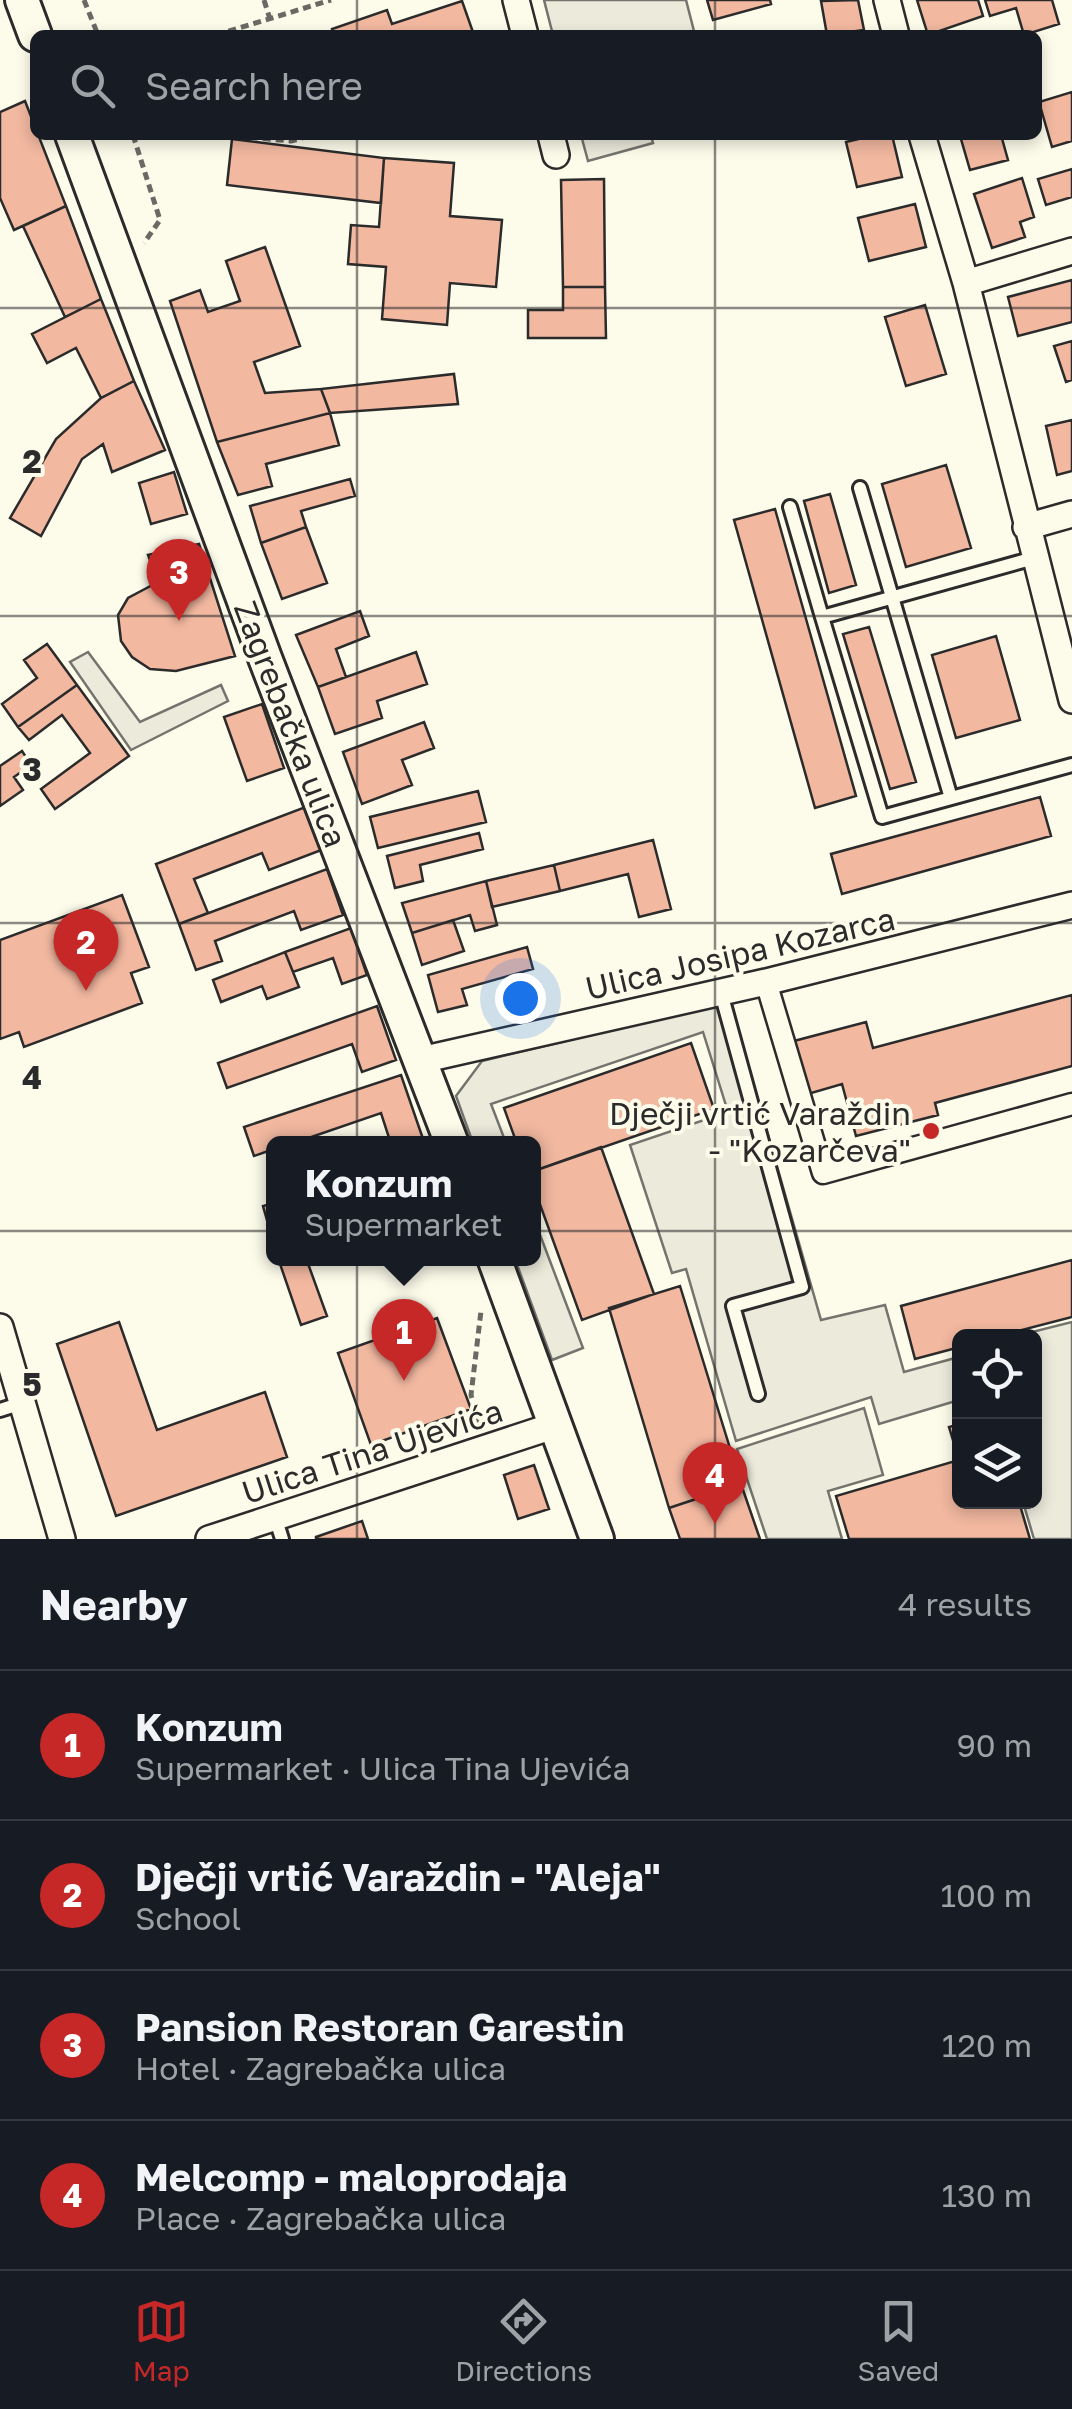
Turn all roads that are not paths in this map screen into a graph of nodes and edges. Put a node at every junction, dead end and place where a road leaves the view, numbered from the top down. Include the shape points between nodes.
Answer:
1 (22, 0) edge
2 (516, 0) edge
3 (887, 0) edge
4 (33, 30) edge
5 (524, 30) edge
6 (895, 30) edge
7 (74, 140) edge
8 (923, 140) edge
9 (1072, 251) edge
10 (966, 283) junction
11 (860, 488) dead end
12 (790, 507) dead end
13 (1072, 514) edge
14 (1026, 527) junction
15 (1034, 558) junction
16 (893, 597) junction
17 (822, 617) junction
18 (1072, 700) edge
19 (1072, 765) edge
20 (951, 798) junction
21 (1072, 904) edge
22 (766, 982) junction
23 (720, 992) junction
24 (421, 1060) junction
25 (1072, 1104) edge
26 (449, 1136) edge
27 (497, 1266) edge
28 (0, 1330) edge
29 (758, 1394) dead end
30 (11, 1406) edge
31 (556, 1425) junction
32 (278, 1528) edge
33 (62, 1539) edge
34 (209, 1539) edge
35 (597, 1539) edge

1 - 4 street
2 - 5 street
3 - 6 street
7 - 24 street, Zagrebačka ulica
8 - 10 street
9 - 10 street
10 - 14 street
11 - 16 lane
12 - 17 lane
13 - 14 street
14 - 15 street
15 - 16 lane
15 - 18 street
16 - 17 lane
16 - 20 lane
17 - 20 lane via 882,817
19 - 20 lane
21 - 22 street, Ulica Josipa Kozarca
22 - 23 street, Ulica Josipa Kozarca
22 - 25 street via 823,1173
23 - 24 street, Ulica Josipa Kozarca
23 - 29 lane via 802,1287 733,1306
24 - 26 street, Zagrebačka ulica
27 - 31 street
28 - 30 street
30 - 33 street
31 - 32 street, Ulica Tina Ujevića
31 - 35 street
32 - 34 street, Ulica Tina Ujevića

